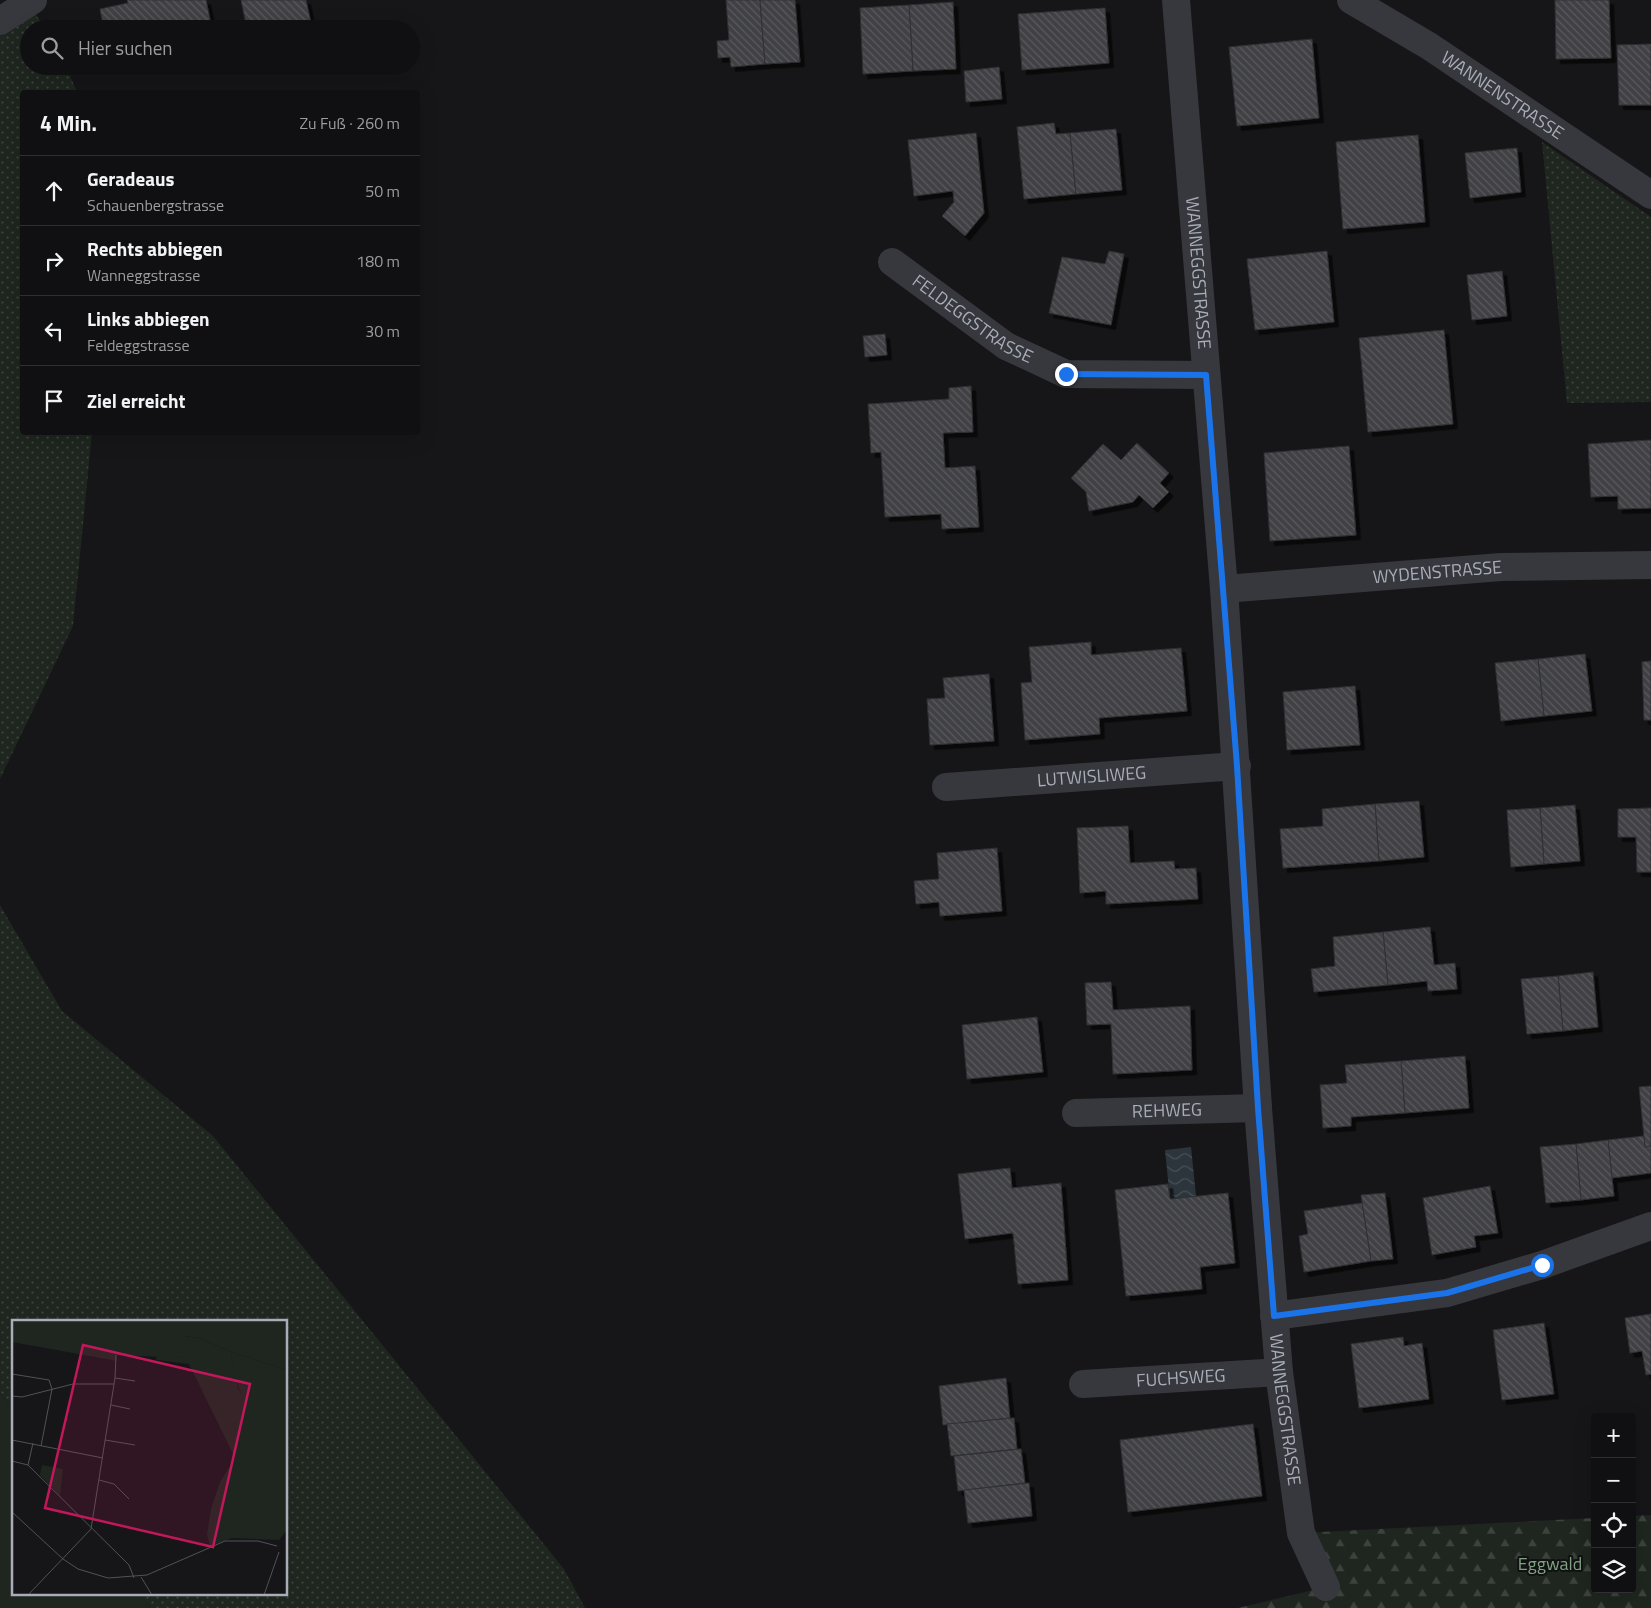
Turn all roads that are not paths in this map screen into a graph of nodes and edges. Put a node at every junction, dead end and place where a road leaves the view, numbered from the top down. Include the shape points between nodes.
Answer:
1 (32, 0) edge
2 (1176, 0) edge
3 (1351, 0) edge
4 (0, 21) edge
5 (1651, 195) edge
6 (892, 262) dead end
7 (1206, 375) junction
8 (1651, 565) edge
9 (1224, 589) junction
10 (1237, 766) junction
11 (946, 787) dead end
12 (1258, 1108) junction
13 (1076, 1114) dead end
14 (1651, 1226) edge
15 (1274, 1316) junction
16 (1279, 1372) junction
17 (1083, 1384) dead end
18 (1326, 1588) dead end

1 - 4 street
2 - 7 street, WANNEGGSTRASSE
3 - 5 street, WANNENSTRASSE via 1429,46
6 - 7 street, FELDEGGSTRASSE via 1006,346 1066,374
7 - 9 street, WANNEGGSTRASSE
8 - 9 street, WYDENSTRASSE via 1501,568
9 - 10 street, WANNEGGSTRASSE
10 - 11 street, LUTWISLIWEG
10 - 12 street, WANNEGGSTRASSE
12 - 13 street, REHWEG
12 - 15 street, WANNEGGSTRASSE
14 - 15 street via 1542,1265 1447,1293
15 - 16 street, WANNEGGSTRASSE
16 - 17 street, FUCHSWEG
16 - 18 street, WANNEGGSTRASSE via 1301,1533

